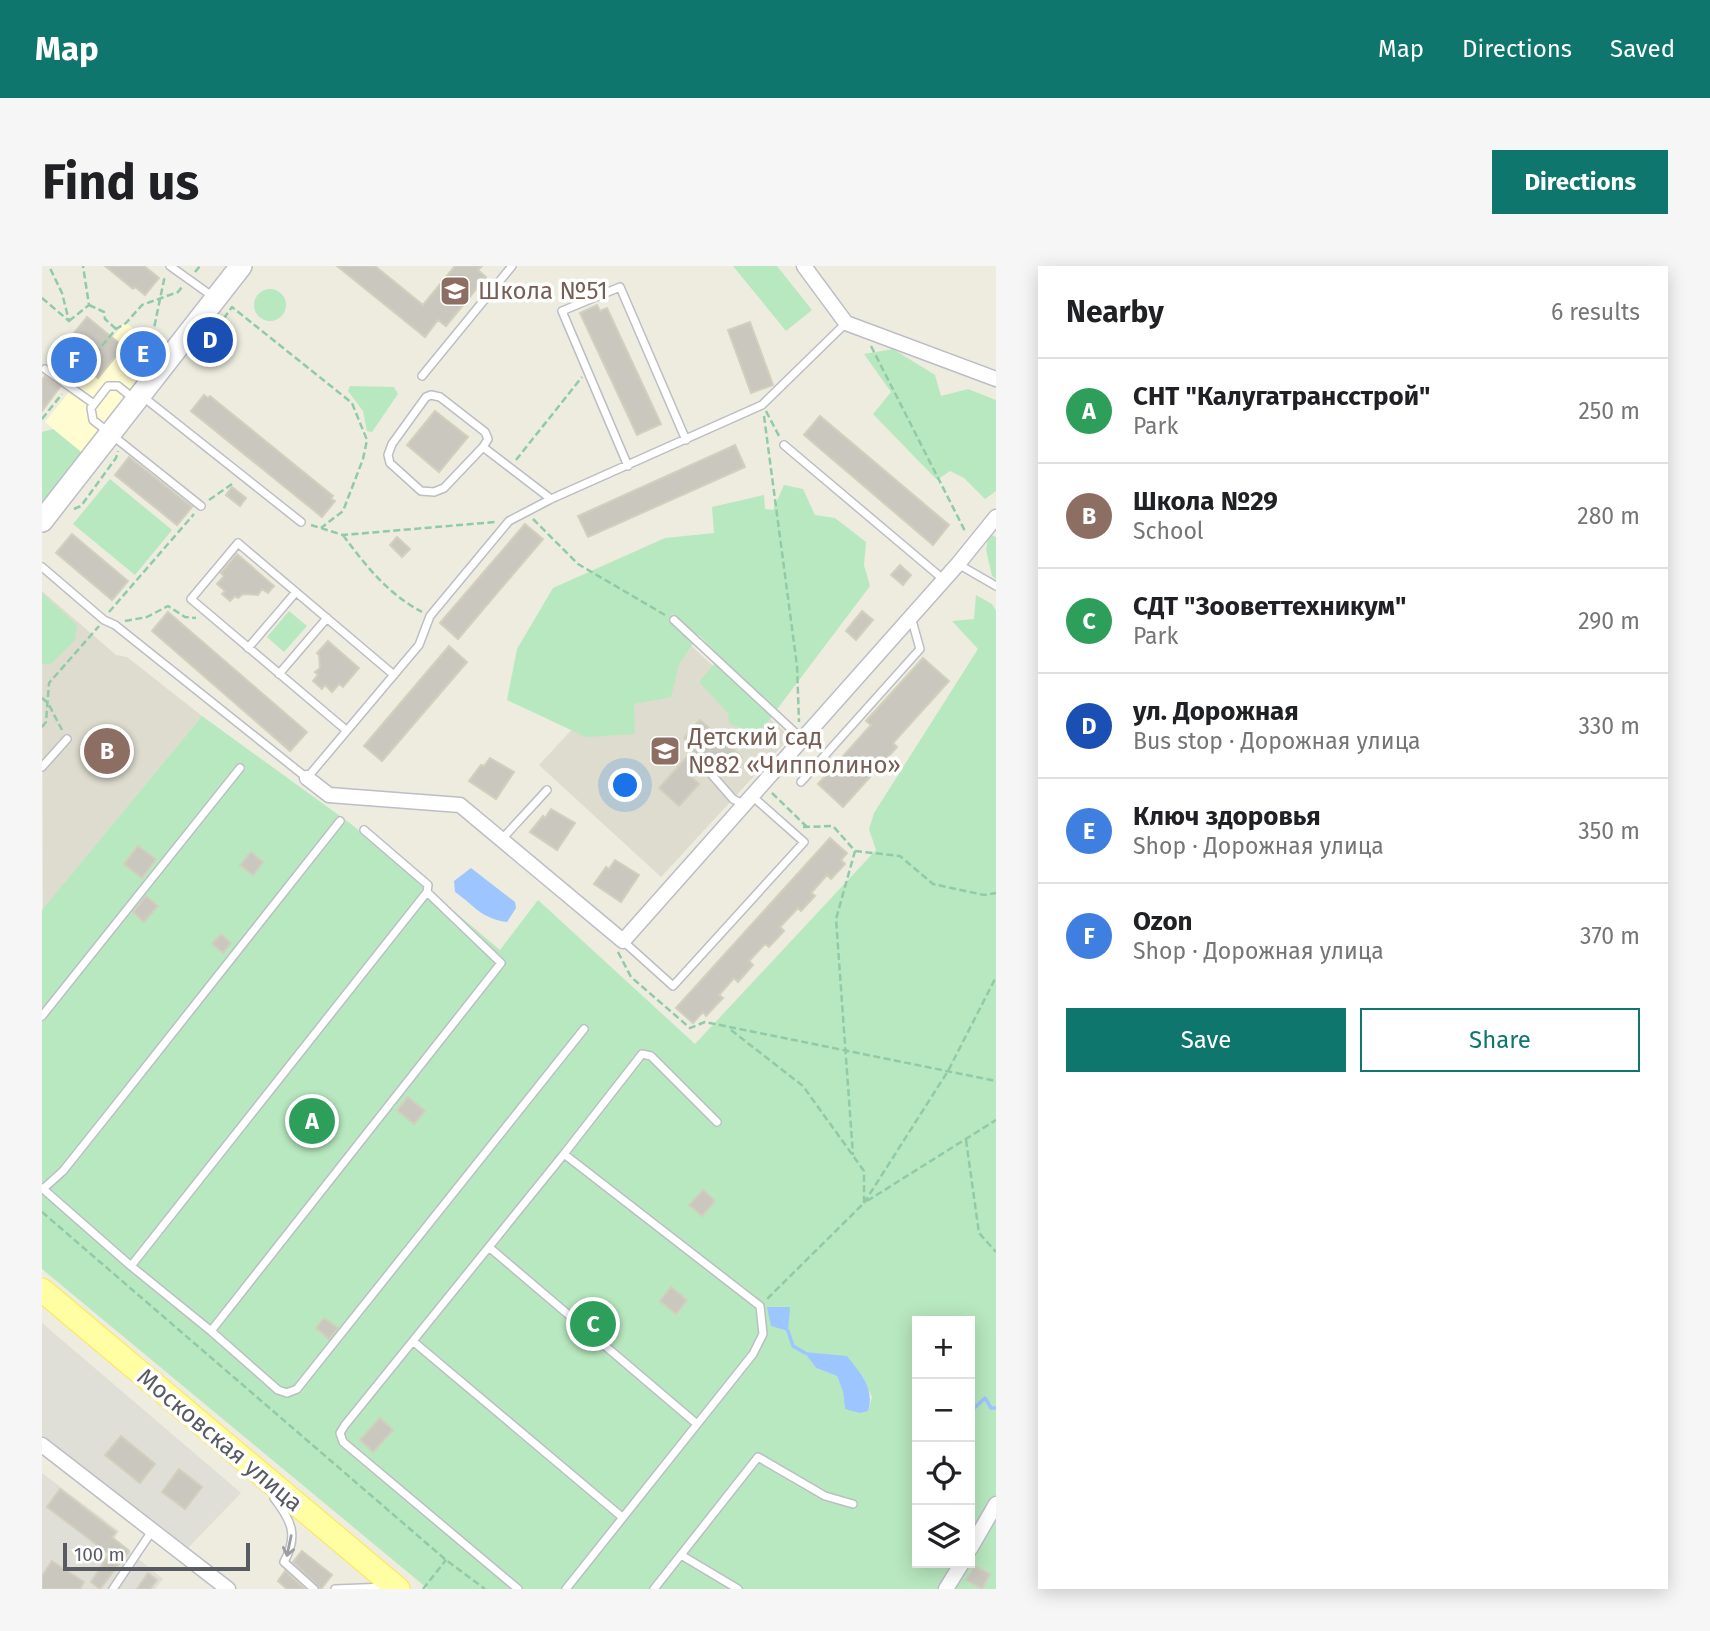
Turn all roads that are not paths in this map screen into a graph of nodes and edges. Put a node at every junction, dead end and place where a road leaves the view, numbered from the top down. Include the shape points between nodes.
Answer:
1 (168, 266) edge
2 (241, 266) edge
3 (512, 266) edge
4 (804, 266) edge
5 (215, 299) junction
6 (846, 323) junction
7 (45, 369) dead end
8 (422, 376) dead end
9 (996, 379) edge
10 (138, 398) junction
11 (94, 404) junction
12 (111, 434) junction
13 (686, 440) junction
14 (784, 445) road end
15 (483, 447) junction
16 (628, 466) junction
17 (551, 499) junction
18 (201, 506) road end
19 (996, 517) edge
20 (42, 521) edge
21 (301, 522) road end
22 (958, 564) junction
23 (42, 567) edge
24 (943, 579) junction
25 (996, 586) edge
26 (296, 592) junction
27 (327, 618) junction
28 (674, 620) road end
29 (906, 621) junction
30 (248, 648) junction
31 (279, 674) junction
32 (394, 675) junction
33 (346, 730) junction
34 (67, 739) road end
35 (802, 739) junction
36 (42, 767) edge
37 (240, 768) dead end
38 (712, 775) dead end
39 (307, 778) junction
40 (801, 782) dead end
41 (547, 790) dead end
42 (747, 800) junction
43 (341, 821) dead end
44 (364, 830) dead end
45 (501, 840) junction
46 (427, 892) junction
47 (620, 938) junction
48 (42, 1016) edge
49 (584, 1029) dead end
50 (717, 1122) dead end
51 (565, 1154) junction
52 (43, 1189) edge
53 (490, 1248) junction
54 (131, 1266) junction
55 (42, 1290) edge
56 (212, 1331) junction
57 (414, 1342) junction
58 (697, 1424) junction
59 (42, 1445) edge
60 (251, 1466) junction
61 (853, 1504) dead end
62 (996, 1504) edge
63 (622, 1517) junction
64 (152, 1530) junction
65 (975, 1540) edge
66 (681, 1555) junction
67 (959, 1568) edge
68 (396, 1588) edge
69 (113, 1589) edge
70 (228, 1589) edge
71 (314, 1589) edge
72 (335, 1589) edge
73 (518, 1589) edge
74 (565, 1589) edge
75 (654, 1589) edge
76 (738, 1589) edge
77 (946, 1589) edge

1 - 5 lane
2 - 5 street
3 - 8 lane
4 - 6 street
5 - 10 street
6 - 9 street
6 - 13 lane via 762,405
7 - 11 lane
10 - 11 lane via 118,386 108,386
10 - 12 street
10 - 21 lane
11 - 12 lane via 93,420
12 - 18 lane
12 - 20 street
13 - 16 lane
13 - 16 lane via 620,286 562,311
14 - 24 lane
15 - 15 lane via 488,439 485,432 431,395 388,454 390,463 421,491 434,492 444,488
15 - 17 lane
16 - 17 lane
17 - 32 lane via 509,521 430,616 419,645
19 - 22 street
22 - 24 street
22 - 25 lane
23 - 39 lane
24 - 29 street
26 - 27 lane
26 - 30 lane
26 - 30 lane via 238,543 191,599
27 - 31 lane
27 - 32 lane
28 - 35 lane
29 - 35 street
29 - 40 lane via 913,624 920,649
30 - 31 lane
31 - 33 lane
32 - 33 lane
33 - 39 lane
34 - 36 lane
35 - 42 street
37 - 48 lane
38 - 42 lane via 733,799
39 - 45 street via 329,795 460,805
41 - 45 lane
42 - 47 street
42 - 47 lane via 804,842 673,986
43 - 52 lane via 63,1171
44 - 46 lane via 428,885
45 - 47 street
46 - 54 lane
46 - 56 lane via 501,962
49 - 56 lane via 297,1389 288,1393 278,1390
50 - 51 lane via 651,1055 642,1054
51 - 53 lane
51 - 58 lane via 760,1306 764,1334
52 - 54 lane
53 - 57 lane
53 - 58 lane
54 - 56 lane
55 - 60 main road, Московская улица
57 - 63 lane
57 - 73 lane via 345,1425 340,1433 343,1441
58 - 63 lane
59 - 64 street
60 - 68 main road, Московская улица
60 -> 71 lane via 289,1517 290,1551 284,1562
61 - 66 lane via 825,1496 758,1457
62 - 65 street
63 - 74 lane
64 - 69 lane
64 - 70 street
66 - 75 lane
66 - 76 lane
67 - 77 street
68 - 72 lane

